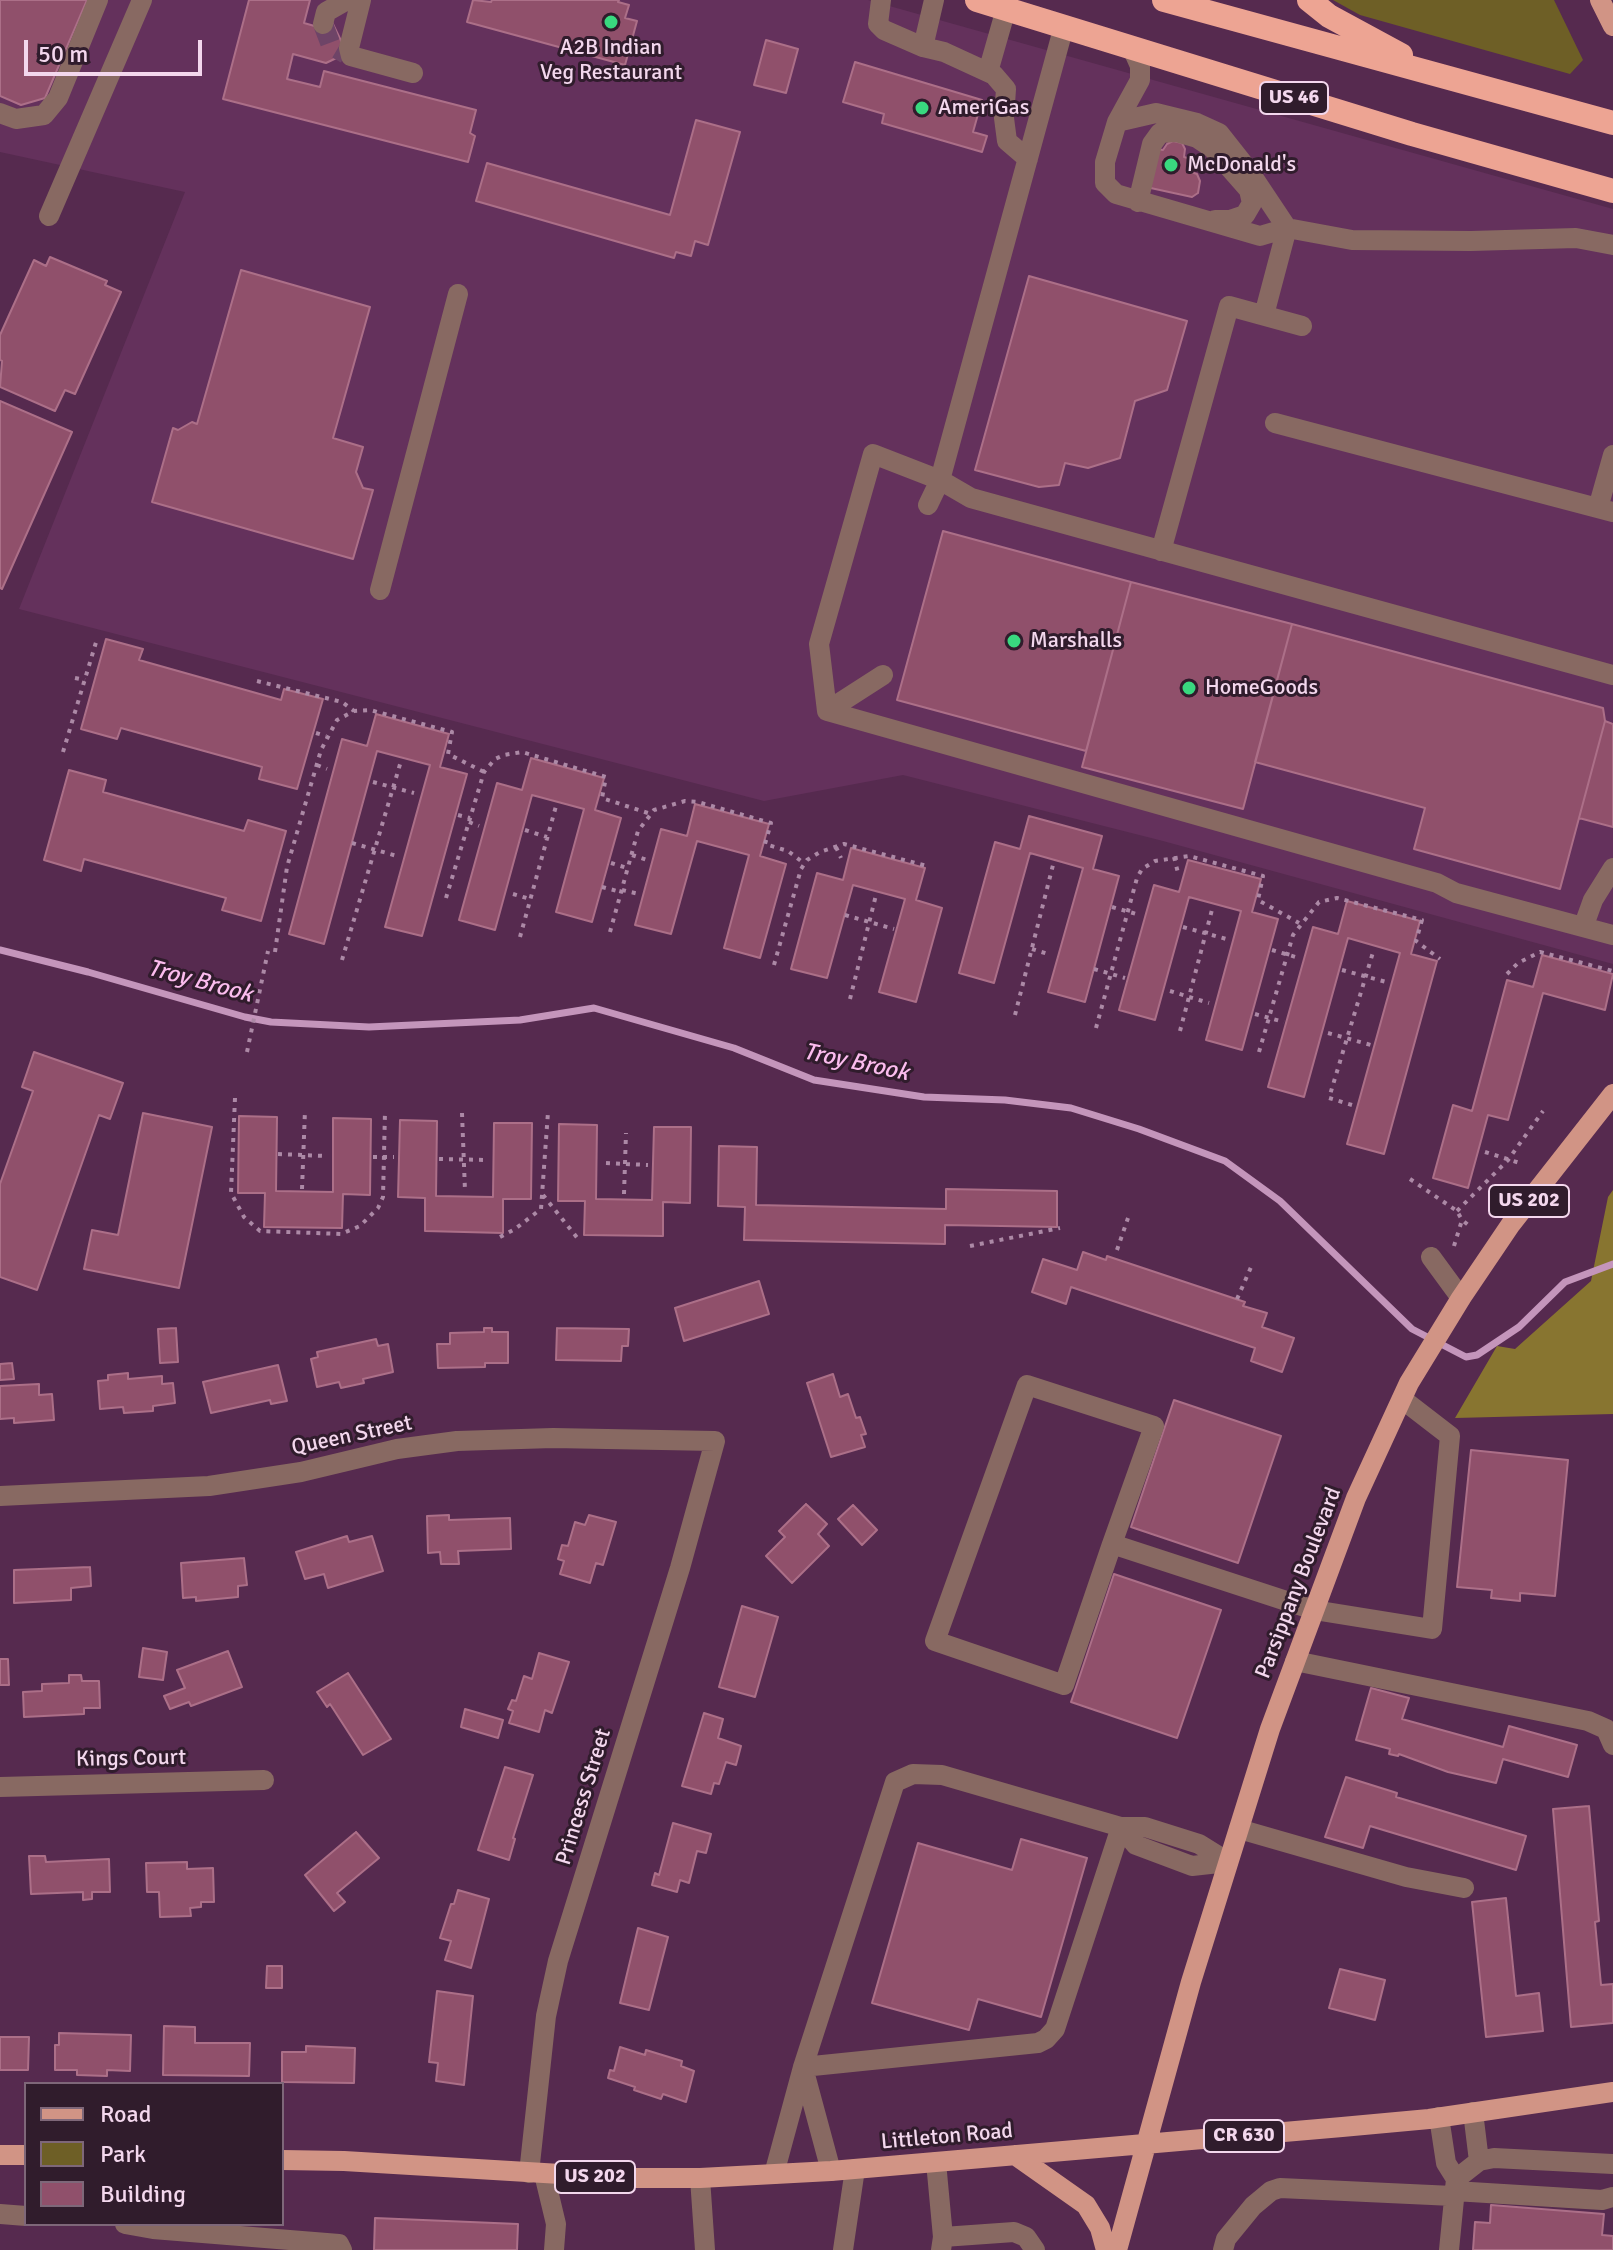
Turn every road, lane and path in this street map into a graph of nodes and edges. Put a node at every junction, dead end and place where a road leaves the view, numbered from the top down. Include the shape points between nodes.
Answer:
1 (98, 0) edge
2 (142, 0) edge
3 (347, 0) edge
4 (361, 0) edge
5 (881, 0) edge
6 (934, 0) edge
7 (977, 0) edge
8 (1164, 0) edge
9 (1309, 0) edge
10 (1600, 0) edge
11 (1006, 9) junction
12 (323, 24) dead end
13 (1064, 26) junction
14 (1613, 26) edge
15 (923, 47) junction
16 (1132, 48) junction
17 (988, 72) junction
18 (413, 73) dead end
19 (1458, 80) junction
20 (0, 113) edge
21 (1117, 122) junction
22 (1613, 123) edge
23 (1028, 159) junction
24 (1234, 172) junction
25 (1260, 186) junction
26 (1613, 191) edge
27 (1138, 202) junction
28 (49, 216) dead end
29 (1207, 220) junction
30 (1287, 228) junction
31 (1613, 245) edge
32 (458, 294) dead end
33 (1264, 315) junction
34 (1302, 326) dead end
35 (1275, 423) dead end
36 (1613, 455) edge
37 (940, 480) junction
38 (928, 505) dead end
39 (1606, 510) edge
40 (1161, 551) junction
41 (380, 590) dead end
42 (97, 639) dead end
43 (883, 675) dead end
44 (1613, 675) edge
45 (75, 678) dead end
46 (85, 680) junction
47 (257, 681) dead end
48 (354, 711) junction
49 (827, 711) junction
50 (316, 733) dead end
51 (326, 736) junction
52 (63, 752) dead end
53 (401, 761) dead end
54 (317, 765) junction
55 (327, 769) dead end
56 (484, 772) junction
57 (373, 782) dead end
58 (393, 788) junction
59 (414, 793) dead end
60 (556, 806) dead end
61 (651, 814) junction
62 (458, 815) dead end
63 (469, 820) junction
64 (479, 826) dead end
65 (525, 830) dead end
66 (547, 837) junction
67 (352, 843) dead end
68 (836, 847) junction
69 (376, 849) junction
70 (632, 855) junction
71 (397, 856) dead end
72 (1174, 857) junction
73 (841, 858) dead end
74 (647, 860) dead end
75 (611, 863) dead end
76 (805, 864) junction
77 (1053, 865) dead end
78 (927, 866) dead end
79 (628, 868) junction
80 (1613, 868) edge
81 (1178, 873) dead end
82 (602, 887) dead end
83 (622, 891) junction
84 (513, 894) dead end
85 (639, 894) dead end
86 (876, 895) dead end
87 (446, 898) dead end
88 (530, 899) junction
89 (1213, 906) dead end
90 (1112, 907) dead end
91 (1128, 911) junction
92 (845, 915) dead end
93 (1140, 915) dead end
94 (869, 922) junction
95 (1299, 923) junction
96 (1584, 925) junction
97 (1183, 927) dead end
98 (894, 929) dead end
99 (610, 932) dead end
100 (1206, 933) junction
101 (1613, 935) edge
102 (520, 937) dead end
103 (1230, 940) dead end
104 (1032, 949) junction
105 (1374, 949) dead end
106 (1272, 950) dead end
107 (268, 951) dead end
108 (275, 952) dead end
109 (1051, 955) dead end
110 (1286, 955) junction
111 (1299, 958) dead end
112 (1440, 959) dead end
113 (342, 960) dead end
114 (774, 965) dead end
115 (1094, 969) dead end
116 (1342, 970) dead end
117 (1613, 971) edge
118 (1111, 974) junction
119 (1507, 974) dead end
120 (1366, 976) junction
121 (1125, 978) dead end
122 (1390, 983) dead end
123 (1170, 991) dead end
124 (1189, 997) junction
125 (850, 999) dead end
126 (1209, 1003) dead end
127 (1255, 1014) dead end
128 (1015, 1015) dead end
129 (1269, 1018) junction
130 (1284, 1022) dead end
131 (1096, 1028) dead end
132 (1180, 1031) dead end
133 (1328, 1033) dead end
134 (1347, 1038) junction
135 (1371, 1045) dead end
136 (247, 1052) dead end
137 (1259, 1052) dead end
138 (1613, 1094) edge
139 (235, 1098) dead end
140 (1352, 1105) dead end
141 (305, 1110) dead end
142 (385, 1111) dead end
143 (1543, 1111) dead end
144 (548, 1112) dead end
145 (462, 1113) dead end
146 (626, 1133) dead end
147 (1485, 1152) dead end
148 (278, 1154) dead end
149 (304, 1155) junction
150 (327, 1156) dead end
151 (373, 1157) dead end
152 (384, 1157) junction
153 (394, 1157) dead end
154 (439, 1159) dead end
155 (464, 1159) junction
156 (488, 1160) dead end
157 (1508, 1160) junction
158 (606, 1163) dead end
159 (625, 1163) junction
160 (1523, 1164) dead end
161 (648, 1165) dead end
162 (1410, 1179) dead end
163 (302, 1189) dead end
164 (465, 1191) dead end
165 (624, 1194) dead end
166 (543, 1195) junction
167 (1457, 1211) junction
168 (1128, 1218) dead end
169 (1462, 1220) junction
170 (1060, 1228) dead end
171 (1472, 1228) dead end
172 (500, 1237) dead end
173 (579, 1240) dead end
174 (970, 1246) dead end
175 (1454, 1246) dead end
176 (1117, 1250) dead end
177 (1431, 1257) dead end
178 (1252, 1265) dead end
179 (1237, 1299) dead end
180 (1456, 1306) junction
181 (1402, 1399) junction
182 (715, 1441) joint
183 (0, 1496) edge
184 (1112, 1544) junction
185 (1314, 1610) junction
186 (1295, 1661) junction
187 (1606, 1721) edge
188 (1613, 1745) edge
189 (264, 1780) dead end
190 (0, 1787) edge
191 (1121, 1827) junction
192 (1239, 1829) junction
193 (1228, 1862) junction
194 (1464, 1888) dead end
195 (803, 2067) junction
196 (1613, 2092) edge
197 (1473, 2112) junction
198 (1439, 2117) junction
199 (1146, 2145) junction
200 (0, 2155) edge
201 (24, 2155) edge
202 (1015, 2155) junction
203 (284, 2160) edge
204 (1479, 2161) junction
205 (936, 2162) junction
206 (1613, 2164) edge
207 (855, 2169) junction
208 (831, 2171) junction
209 (536, 2173) junction
210 (774, 2174) junction
211 (700, 2178) junction
212 (1454, 2189) junction
213 (1613, 2197) edge
214 (0, 2214) edge
215 (24, 2216) edge
216 (136, 2226) edge
217 (942, 2243) edge
218 (555, 2244) edge
219 (342, 2250) edge
220 (705, 2250) edge
221 (843, 2250) edge
222 (1035, 2250) edge
223 (1106, 2250) edge
224 (1117, 2250) edge
225 (1223, 2250) edge
226 (1449, 2250) edge

1 - 20 street via 58,98 44,115 16,119
2 - 28 street
3 - 12 street via 326,12
4 - 18 street via 349,55
5 - 15 street via 878,24
6 - 15 street
7 - 11 highway, US 46
8 - 19 highway
9 - 19 highway via 1397,53
10 - 14 main road
11 - 13 highway, US 46
11 - 17 street
13 - 16 highway, US 46
13 - 23 street
15 - 17 street
16 - 21 street via 1140,80
16 - 26 highway, US 46
17 - 23 street via 1006,89 1007,141
19 - 22 highway
21 - 25 street via 1156,113 1197,123 1219,133
21 - 27 street via 1105,162 1105,183 1116,194
23 - 37 street
24 - 25 street
24 - 27 street via 1197,138 1160,133 1152,144
24 - 29 street via 1252,203 1245,215
25 - 30 street
27 - 29 street
29 - 30 street via 1260,236
30 - 31 street via 1352,240 1576,238
30 - 33 street
32 - 41 street
33 - 34 street
33 - 40 street via 1229,306
35 - 39 street
36 - 39 street
37 - 38 street
37 - 40 street via 971,498
37 - 49 street via 873,454 819,644
40 - 44 street
42 - 46 path
43 - 49 street
45 - 46 path
46 - 52 path
47 - 48 path via 342,702
48 - 51 path via 337,720
48 - 56 path via 370,710 452,732 448,754
49 - 96 street via 1437,883 1456,893
50 - 51 path
51 - 54 path
53 - 58 path
54 - 55 path
54 - 108 path via 287,867
56 - 61 path via 495,759 522,752 606,777 602,798
56 - 63 path
57 - 58 path
58 - 59 path
58 - 69 path
60 - 66 path
61 - 70 path via 638,831
61 - 76 path via 685,801 771,823 765,844 788,851
62 - 63 path
63 - 64 path
63 - 87 path
65 - 66 path
66 - 88 path
67 - 69 path
68 - 73 path
68 - 76 path
68 - 78 path via 844,844
69 - 71 path
69 - 113 path
70 - 74 path
70 - 79 path
72 - 81 path
72 - 91 path via 1142,869
72 - 95 path via 1189,856 1263,876 1258,900
75 - 79 path
76 - 114 path
77 - 104 path
79 - 83 path
80 - 96 street
82 - 83 path
83 - 85 path
83 - 99 path
84 - 88 path
86 - 94 path
88 - 102 path
89 - 100 path
90 - 91 path
91 - 93 path
91 - 118 path
92 - 94 path
94 - 98 path
94 - 125 path
95 - 110 path
95 - 112 path via 1319,902 1337,898 1422,920 1416,941
96 - 101 street
97 - 100 path
100 - 103 path
100 - 124 path
104 - 109 path
104 - 128 path
105 - 120 path
106 - 110 path
107 - 136 path
110 - 111 path
110 - 129 path
115 - 118 path
116 - 120 path
117 - 119 path via 1540,952
118 - 121 path
118 - 131 path
120 - 122 path
120 - 134 path
123 - 124 path
124 - 126 path
124 - 132 path
127 - 129 path
129 - 130 path
129 - 137 path
133 - 134 path
134 - 135 path
134 - 140 path via 1329,1098
138 - 180 main road, Parsippany Boulevard / US 202 via 1511,1224
139 - 152 path via 231,1193 244,1217 260,1231 341,1234 360,1226 383,1197
141 - 149 path
142 - 152 path
143 - 157 path
144 - 166 path
145 - 155 path
146 - 159 path
147 - 157 path
148 - 149 path
149 - 150 path
149 - 163 path
151 - 152 path
152 - 153 path
154 - 155 path
155 - 156 path
155 - 164 path
157 - 160 path
157 - 167 path
158 - 159 path
159 - 161 path
159 - 165 path
162 - 167 path
166 - 172 path via 541,1209
166 - 173 path
167 - 169 path
168 - 176 path
169 - 171 path
169 - 175 path
170 - 174 path
177 - 180 street
178 - 179 path
180 - 181 main road, Parsippany Boulevard / US 202
181 - 185 main road, Parsippany Boulevard / US 202 via 1356,1498
181 - 185 street via 1450,1436 1432,1629
182 - 183 street, Queen Street via 457,1441 209,1486
182 - 209 street, Princess Street via 558,1961 546,2016
184 - 184 street via 1154,1426 1027,1385 935,1641 1064,1685
184 - 185 street
185 - 186 main road, Parsippany Boulevard / US 202
186 - 187 street
186 - 192 main road, Parsippany Boulevard / US 202
187 - 188 street
189 - 190 street, Kings Court
191 - 193 street via 1145,1827 1199,1844
191 - 195 street via 1055,2029 1046,2039
191 - 195 street via 942,1775 913,1774 895,1782
192 - 193 main road, Parsippany Boulevard / US 202
192 - 194 street via 1406,1877
193 - 199 main road, Parsippany Boulevard / US 202
195 - 208 street
195 - 210 street
196 - 197 main road, Littleton Road / CR 630
197 - 198 main road, Littleton Road / CR 630
197 - 204 street
198 - 199 main road, Littleton Road / CR 630
198 - 212 street
199 - 202 main road, Littleton Road / US 202
199 - 224 main road, Parsippany Boulevard
200 - 201 main road
202 - 205 main road, Littleton Road / US 202
202 - 223 main road via 1086,2205
203 - 209 main road, Littleton Road / US 202
204 - 206 street
204 - 212 street
205 - 207 main road, Littleton Road / US 202
205 - 217 street
207 - 208 main road, Littleton Road / US 202
207 - 221 street
208 - 210 main road, Littleton Road / US 202
209 - 211 main road, Littleton Road / US 202
209 - 218 street, Princess Street via 556,2224
210 - 211 main road, Littleton Road / US 202
211 - 220 street
212 - 213 street
212 - 225 street via 1280,2188 1253,2206
212 - 226 street
214 - 215 street
216 - 219 street via 339,2244
217 - 222 street via 1014,2232 1026,2237

